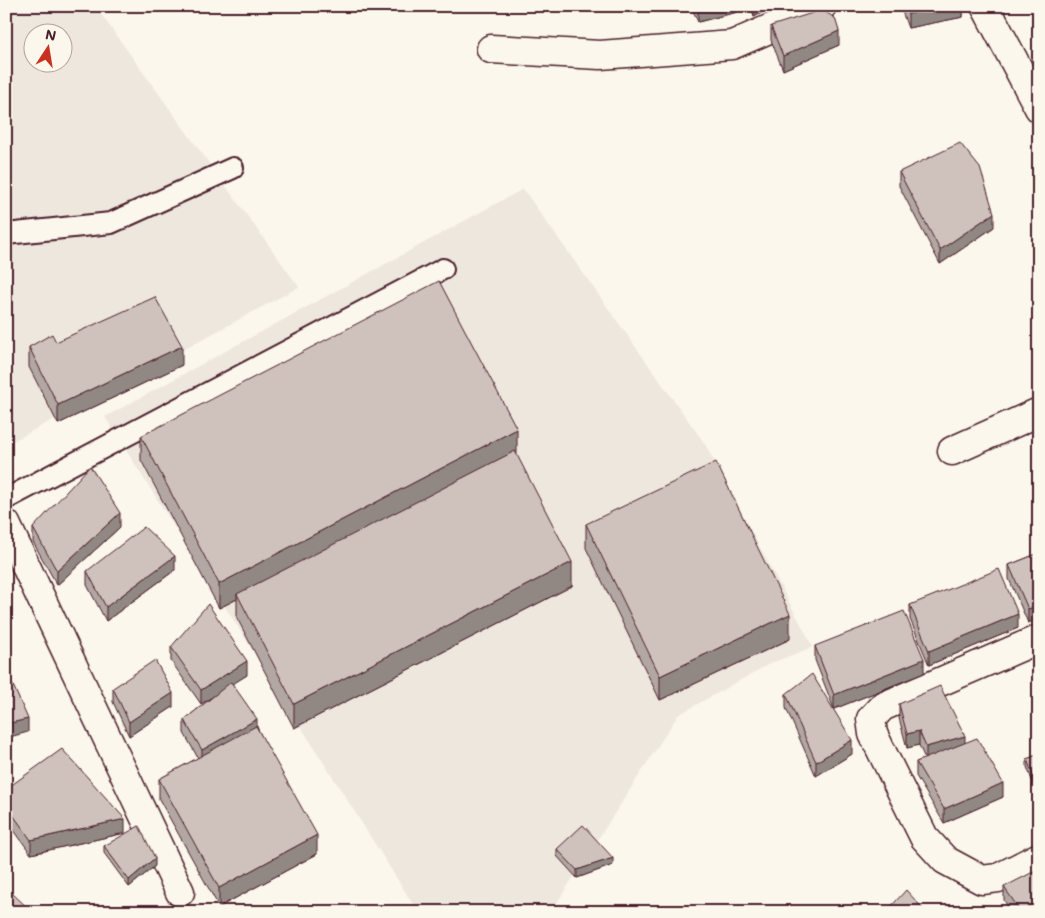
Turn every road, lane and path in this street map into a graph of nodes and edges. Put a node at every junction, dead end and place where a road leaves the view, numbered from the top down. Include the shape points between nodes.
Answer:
1 (822, 6) edge
2 (985, 6) edge
3 (491, 49) dead end
4 (1039, 108) edge
5 (232, 168) dead end
6 (6, 234) edge
7 (443, 269) dead end
8 (1039, 412) edge
9 (952, 451) dead end
10 (6, 499) edge
11 (6, 524) edge
12 (1039, 639) edge
13 (1039, 857) edge
14 (180, 892) dead end

1 - 3 street via 732,45 600,55
2 - 4 street
5 - 6 lane via 111,223
7 - 10 lane
8 - 9 street
11 - 14 street
12 - 13 street via 882,707 871,719 873,734 924,837 945,860 982,880 998,878

